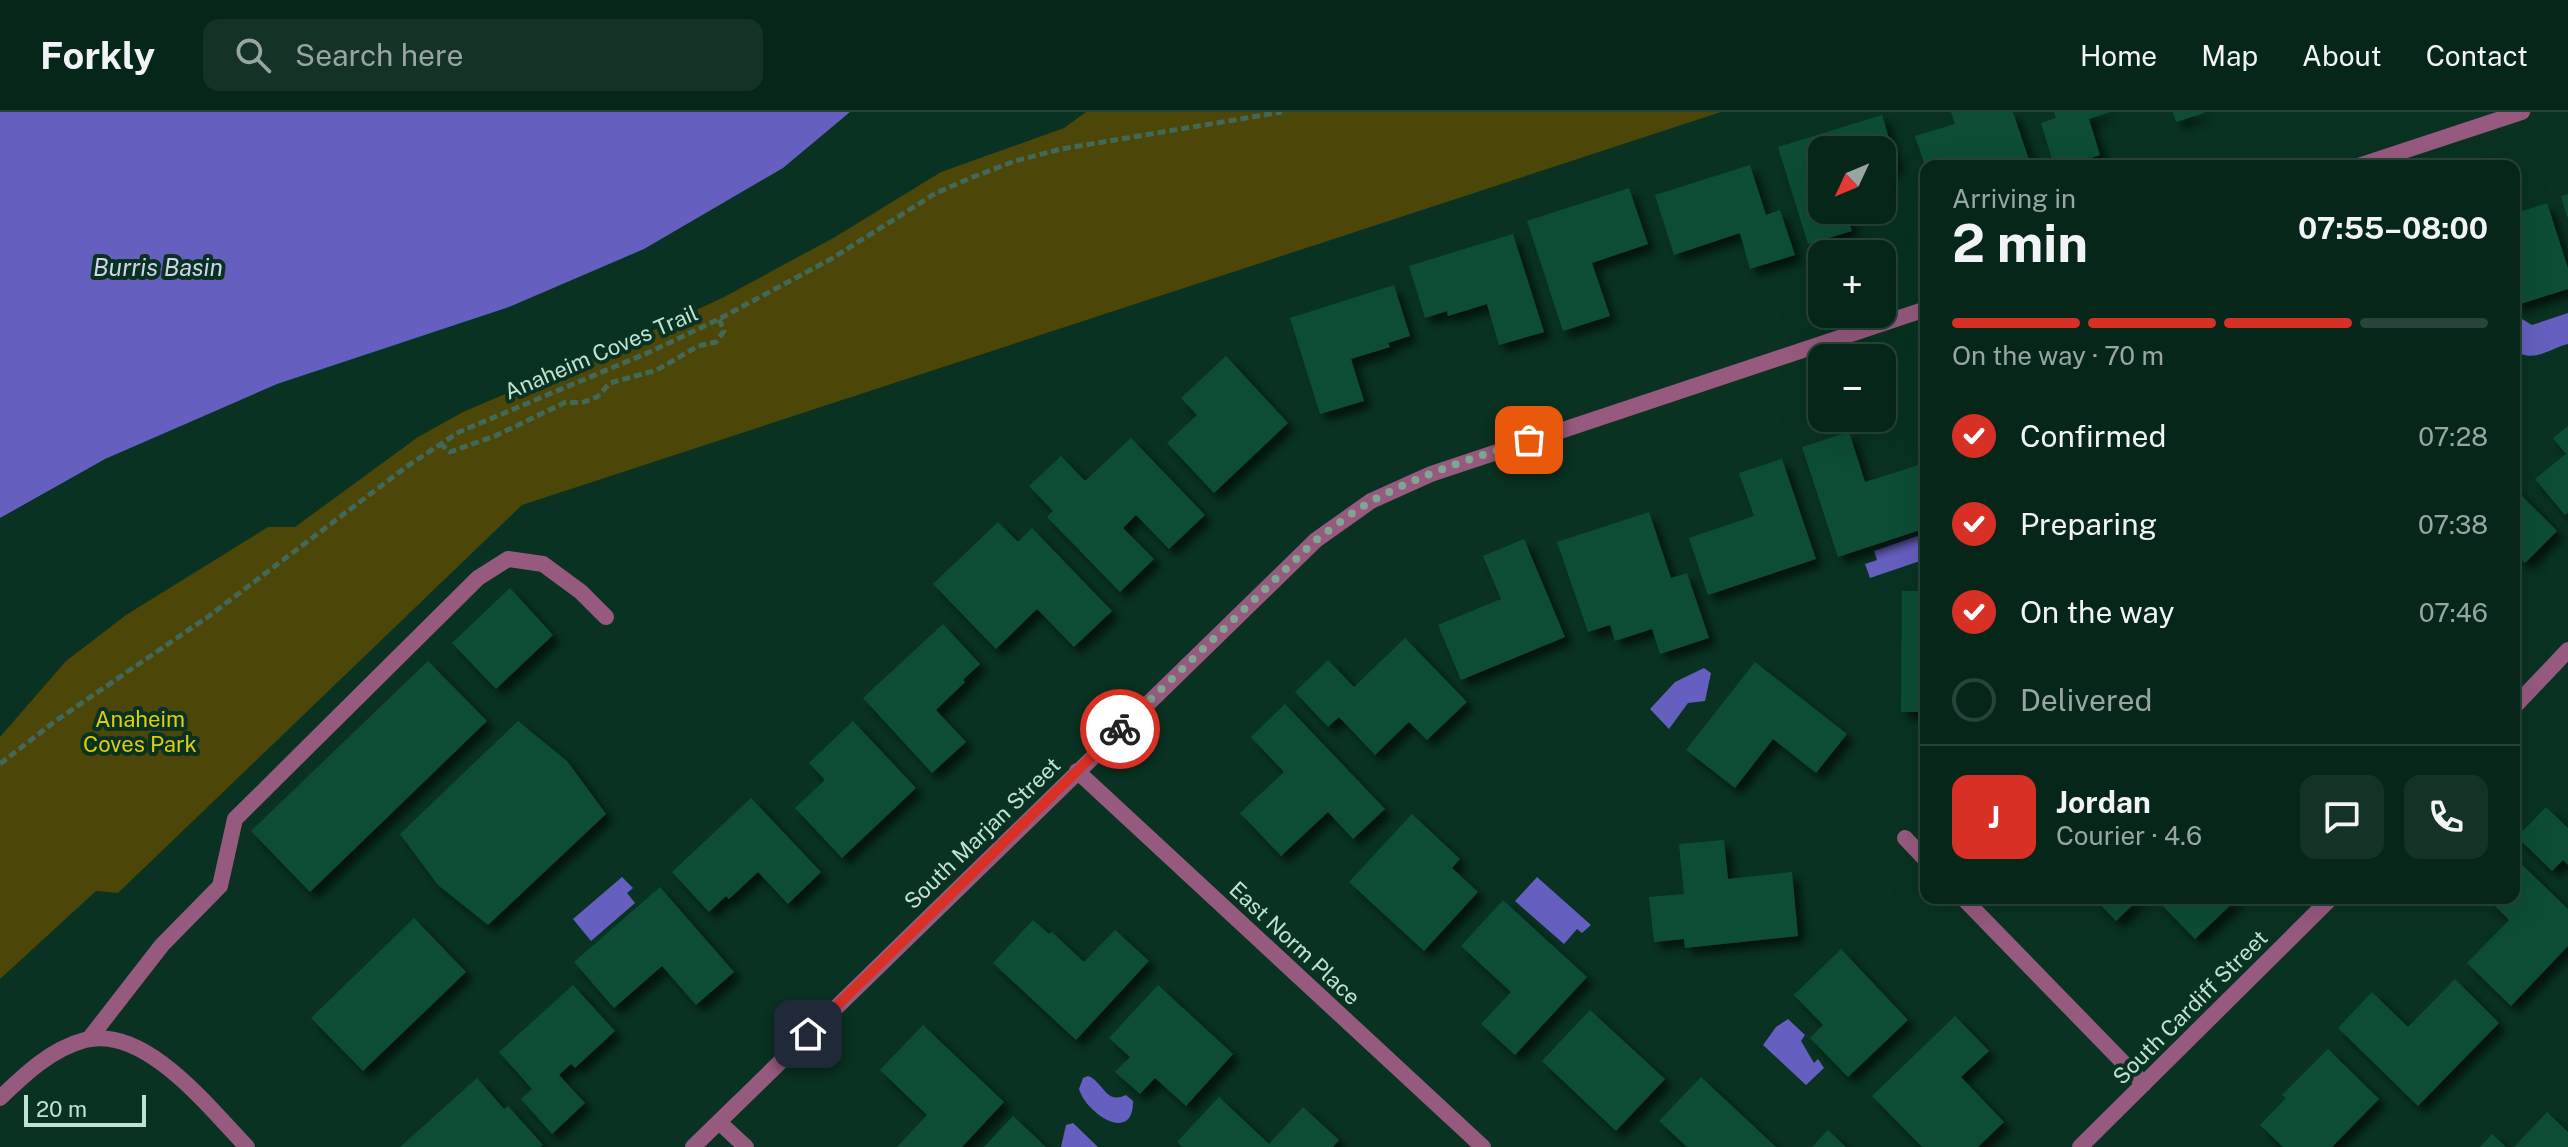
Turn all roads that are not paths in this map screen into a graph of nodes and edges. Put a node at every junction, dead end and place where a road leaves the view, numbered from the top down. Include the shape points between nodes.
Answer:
1 (2522, 112) edge
2 (2376, 160) edge
3 (1920, 311) edge
4 (606, 617) dead end
5 (2568, 650) edge
6 (2520, 701) edge
7 (1077, 771) junction
8 (1905, 838) dead end
9 (1920, 854) edge
10 (1969, 904) edge
11 (2325, 904) edge
12 (89, 1039) junction
13 (2144, 1084) junction
14 (0, 1098) edge
15 (719, 1122) junction
16 (247, 1147) edge
17 (693, 1147) edge
18 (746, 1147) edge
19 (1483, 1147) edge
20 (2080, 1147) edge

1 - 2 street
3 - 7 street, South Marjan Street via 1475,458 1371,501 1316,540
4 - 12 street via 543,564 508,559 478,578 235,819 220,886 162,945
5 - 6 street
7 - 15 street, South Marjan Street
7 - 19 street, East Norm Place
8 - 9 street
10 - 13 street
11 - 13 street, South Cardiff Street
12 - 14 street via 42,1060
12 - 16 street via 120,1041 146,1053 174,1073
13 - 20 street, South Cardiff Street
15 - 17 street, South Marjan Street
15 - 18 street

